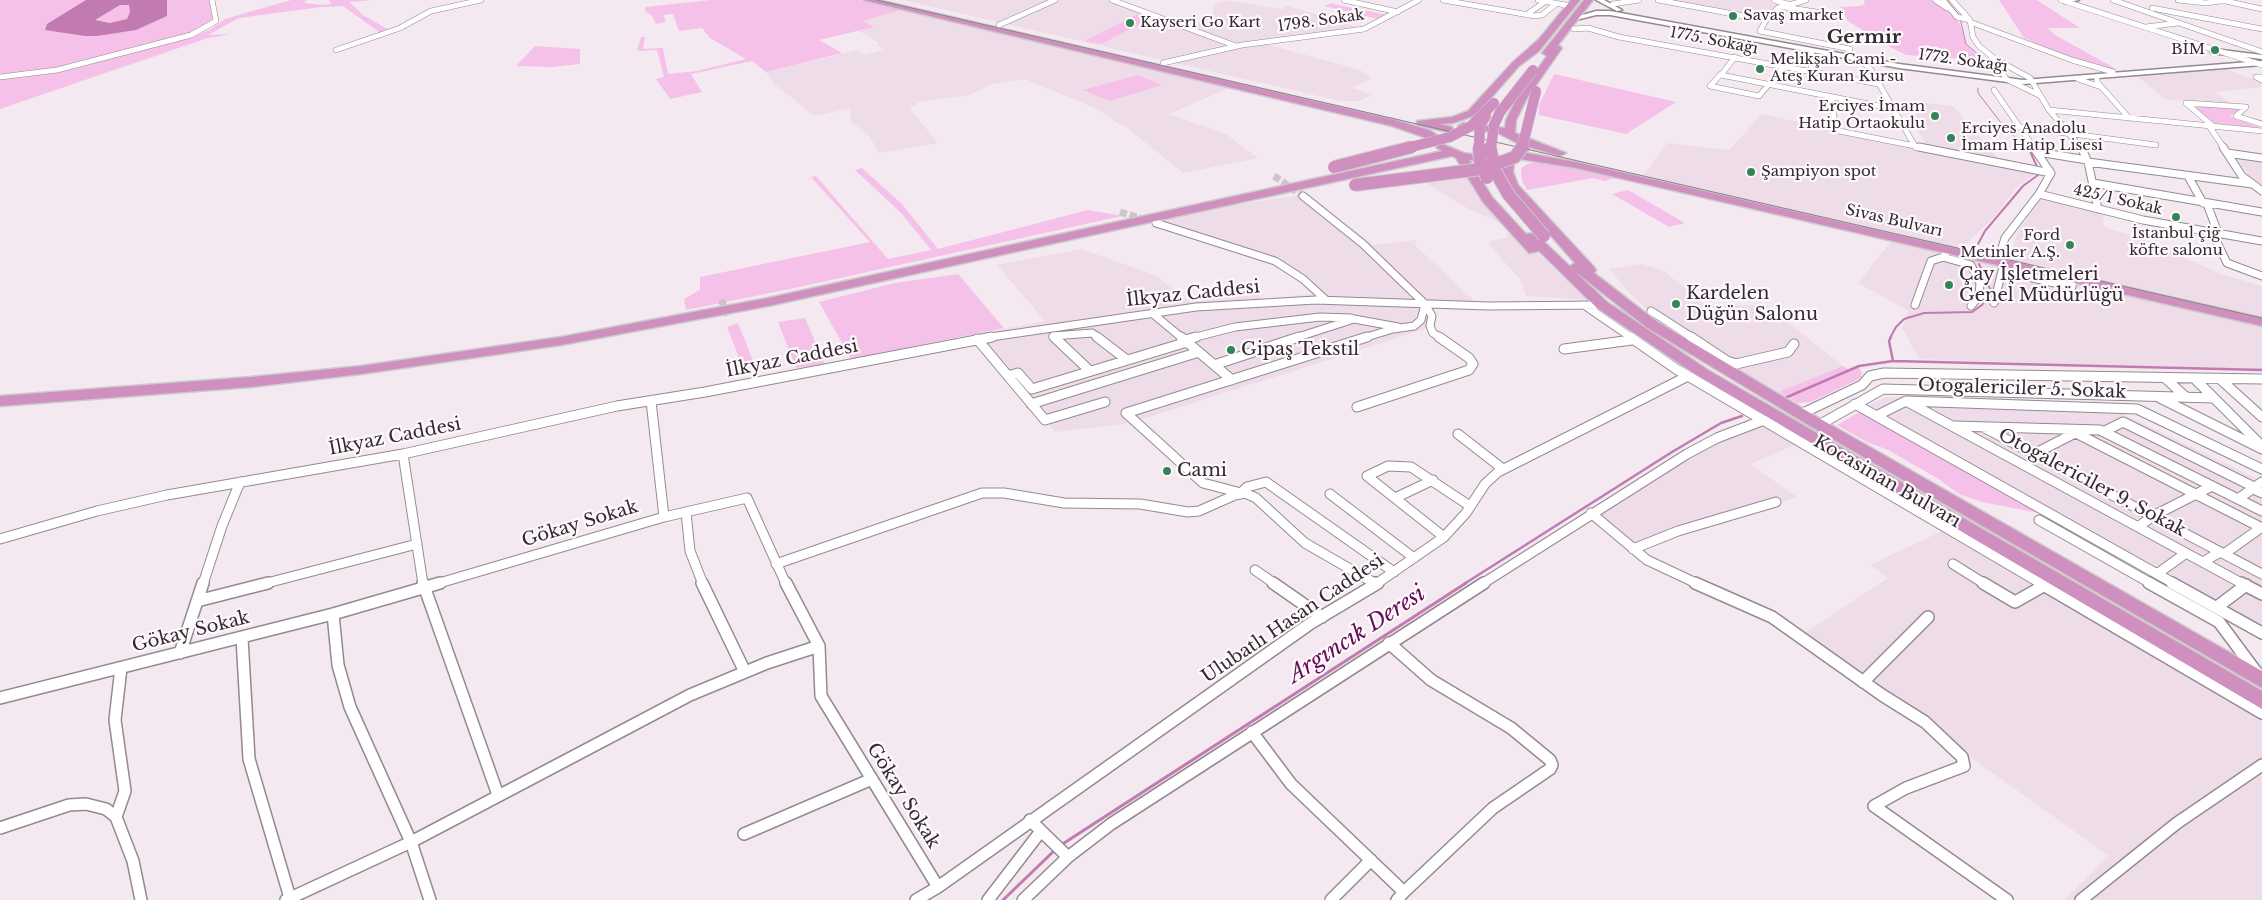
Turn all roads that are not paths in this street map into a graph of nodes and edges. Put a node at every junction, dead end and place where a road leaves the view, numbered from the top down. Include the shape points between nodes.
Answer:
1 (212, 0) edge
2 (481, 0) edge
3 (867, 0) edge
4 (891, 0) edge
5 (1055, 0) edge
6 (1112, 0) edge
7 (1344, 0) edge
8 (1419, 0) edge
9 (1446, 0) edge
10 (1541, 0) edge
11 (1589, 0) edge
12 (1598, 0) edge
13 (1639, 0) edge
14 (1658, 0) edge
15 (1774, 0) edge
16 (1806, 0) edge
17 (1935, 0) edge
18 (1944, 0) edge
19 (1952, 0) edge
20 (2113, 0) edge
21 (2178, 0) edge
22 (2223, 0) edge
23 (2069, 1) edge
24 (1557, 3) junction
25 (1573, 3) edge
26 (1613, 4) dead end
27 (1787, 4) junction
28 (2129, 5) junction
29 (1781, 6) junction
30 (2262, 8) edge
31 (1618, 10) junction
32 (1398, 12) junction
33 (1610, 13) junction
34 (1526, 15) junction
35 (1834, 15) dead end
36 (1957, 17) junction
37 (1766, 20) junction
38 (1970, 21) junction
39 (2181, 22) junction
40 (1575, 24) junction
41 (999, 25) junction
42 (2144, 28) junction
43 (2262, 29) edge
44 (1758, 32) junction
45 (1746, 35) junction
46 (1768, 39) junction
47 (1542, 41) junction
48 (2187, 43) junction
49 (1236, 46) junction
50 (1557, 48) junction
51 (1850, 49) dead end
52 (336, 50) dead end
53 (2203, 50) junction
54 (2214, 51) junction
55 (1812, 52) dead end
56 (2262, 52) edge
57 (1736, 57) junction
58 (1852, 58) junction
59 (1995, 59) junction
60 (2241, 61) junction
61 (2213, 62) junction
62 (2226, 62) junction
63 (1162, 63) junction
64 (1884, 64) junction
65 (2261, 64) edge
66 (1784, 66) junction
67 (1871, 70) junction
68 (1811, 71) junction
69 (2112, 72) junction
70 (1721, 74) junction
71 (2003, 74) junction
72 (2024, 75) junction
73 (0, 77) edge
74 (2097, 78) junction
75 (2078, 80) junction
76 (2012, 81) junction
77 (2034, 82) junction
78 (1880, 84) junction
79 (1769, 85) junction
80 (2101, 87) junction
81 (1994, 90) dead end
82 (2042, 96) junction
83 (1832, 98) junction
84 (1494, 103) junction
85 (1894, 109) junction
86 (2049, 110) junction
87 (1472, 113) junction
88 (1374, 115) junction
89 (2129, 118) junction
90 (2262, 124) edge
91 (2212, 126) junction
92 (2019, 127) junction
93 (1454, 128) junction
94 (2262, 131) edge
95 (1510, 133) junction
96 (2070, 134) junction
97 (1522, 141) junction
98 (2156, 145) dead end
99 (1916, 148) junction
100 (1448, 149) junction
101 (2038, 152) junction
102 (1420, 153) junction
103 (2226, 153) junction
104 (1516, 156) junction
105 (2262, 158) edge
106 (2088, 161) junction
107 (1561, 162) junction
108 (2050, 176) junction
109 (2188, 176) junction
110 (2093, 183) junction
111 (1277, 184) junction
112 (2252, 184) junction
113 (1514, 186) junction
114 (2262, 190) edge
115 (2039, 194) junction
116 (1302, 196) tunnel mouth
117 (1223, 202) junction
118 (2205, 204) junction
119 (2098, 209) junction
120 (2262, 212) edge
121 (1156, 223) tunnel mouth
122 (2215, 233) junction
123 (1537, 236) junction
124 (2262, 241) edge
125 (1946, 254) junction
126 (2000, 254) junction
127 (2262, 276) edge
128 (2073, 279) junction
129 (1326, 300) junction
130 (1425, 304) junction
131 (1994, 304) dead end
132 (1583, 305) junction
133 (1602, 305) junction
134 (1915, 305) dead end
135 (1971, 306) dead end
136 (2262, 312) edge
137 (1152, 313) junction
138 (2226, 314) junction
139 (1651, 318) junction
140 (1354, 319) junction
141 (2262, 322) edge
142 (2262, 326) edge
143 (1402, 328) junction
144 (977, 339) junction
145 (1632, 340) junction
146 (1186, 341) junction
147 (1794, 344) dead end
148 (1564, 349) dead end
149 (1199, 352) junction
150 (1716, 359) junction
151 (1127, 360) junction
152 (1214, 365) junction
153 (1090, 371) junction
154 (1008, 376) junction
155 (1688, 376) junction
156 (2165, 378) junction
157 (2195, 379) junction
158 (2220, 379) junction
159 (2262, 379) edge
160 (1232, 380) junction
161 (1864, 382) junction
162 (1880, 391) junction
163 (0, 394) edge
164 (2157, 396) junction
165 (2186, 397) junction
166 (2214, 398) junction
167 (0, 401) edge
168 (651, 401) junction
169 (1906, 401) junction
170 (1105, 402) dead end
171 (1031, 404) junction
172 (1855, 404) junction
173 (1357, 407) dead end
174 (1801, 414) junction
175 (1876, 416) junction
176 (2262, 417) edge
177 (1764, 420) junction
178 (1785, 422) junction
179 (1819, 425) junction
180 (1952, 426) junction
181 (1981, 426) junction
182 (2071, 431) junction
183 (2105, 431) junction
184 (1803, 433) junction
185 (1458, 434) dead end
186 (2262, 448) edge
187 (403, 454) junction
188 (2034, 454) junction
189 (1503, 469) junction
190 (2262, 469) edge
191 (1433, 480) junction
192 (240, 482) junction
193 (2212, 486) junction
194 (2258, 488) edge
195 (1241, 493) junction
196 (1330, 494) dead end
197 (2196, 495) junction
198 (1396, 498) junction
199 (2238, 499) junction
200 (1776, 502) dead end
201 (1470, 506) junction
202 (2262, 511) edge
203 (686, 512) junction
204 (1591, 513) junction
205 (2153, 516) junction
206 (664, 517) junction
207 (2039, 520) dead end
208 (2138, 527) junction
209 (2262, 527) edge
210 (1444, 537) junction
211 (0, 539) edge
212 (417, 544) junction
213 (1633, 548) junction
214 (2186, 553) junction
215 (2222, 553) junction
216 (1414, 558) junction
217 (2203, 562) junction
218 (776, 564) junction
219 (1953, 564) dead end
220 (1255, 570) dead end
221 (1394, 572) junction
222 (2157, 574) junction
223 (2262, 574) edge
224 (1376, 584) junction
225 (2045, 585) junction
226 (2246, 585) junction
227 (424, 588) junction
228 (2262, 594) edge
229 (197, 602) junction
230 (2216, 607) junction
231 (333, 614) junction
232 (1322, 617) junction
233 (1928, 617) dead end
234 (2262, 633) edge
235 (242, 638) junction
236 (1389, 643) junction
237 (818, 646) junction
238 (180, 653) junction
239 (121, 668) junction
240 (745, 672) junction
241 (2262, 680) edge
242 (1864, 682) junction
243 (0, 698) edge
244 (2262, 701) edge
245 (2262, 713) edge
246 (1252, 732) junction
247 (2262, 765) edge
248 (872, 779) junction
249 (498, 795) junction
250 (116, 817) junction
251 (1030, 820) junction
252 (0, 828) edge
253 (1042, 831) junction
254 (744, 834) dead end
255 (411, 842) junction
256 (1068, 856) junction
257 (1370, 860) junction
258 (938, 886) junction
259 (1400, 896) edge
260 (288, 899) edge
261 (141, 900) edge
262 (430, 900) edge
263 (916, 900) edge
264 (988, 900) edge
265 (1023, 900) edge
266 (1331, 900) edge
267 (2007, 900) edge
268 (2080, 900) edge

1 - 73 street via 216,21 191,35 57,70
2 - 52 street via 433,10 400,28
3 - 88 highway
4 - 41 highway
5 - 41 street
6 - 49 street
7 - 32 street
8 - 32 street, 1798. Sokak
9 - 34 street
10 - 24 street
10 - 34 street
11 - 40 highway
12 - 31 street, 1772. Sokağı
13 - 26 street
14 - 37 street
15 - 27 street
16 - 27 street
17 - 36 street
18 - 36 street
19 - 38 street
20 - 28 street
21 - 22 street via 2202,3
22 - 30 street
23 - 42 street
24 - 25 street
24 - 34 street via 1542,15
25 - 47 highway
27 - 29 street
28 - 39 street
28 - 43 street
29 - 35 street
29 - 37 street
31 - 33 street via 1594,8
31 - 45 street, 1772. Sokağı
32 - 49 street, 1798. Sokak via 1364,29
33 - 40 street, 1772. Sokağı via 1596,12
33 - 58 street, 1772. Sokağı
36 - 38 street
37 - 44 street
38 - 59 street via 1976,42
38 - 69 street
39 - 42 street
39 - 56 street
40 - 50 highway
40 - 57 street, 1775. Sokağı via 1619,37
40 - 123 highway, bridge via 1500,112 1490,145 1495,171
41 - 63 highway
42 - 48 street
44 - 45 street
44 - 46 street
44 - 51 street
45 - 46 street, 1772. Sokağı
46 - 71 street, 1772. Sokağı via 1894,63
47 - 84 highway
47 - 87 highway via 1516,64
48 - 53 street
48 - 54 street
49 - 63 street, 1798. Sokak
50 - 95 highway via 1522,98 1511,120
50 - 117 highway, bridge via 1536,91 1522,148 1515,157 1481,169
53 - 61 street
53 - 62 street
54 - 60 street
54 - 65 street
55 - 68 street
57 - 66 street, 1775. Sokağı
57 - 70 street
58 - 64 street, 1772. Sokağı
58 - 67 street
59 - 71 street
59 - 72 street
60 - 62 street, 1772. Sokağı
60 - 65 street, 1772. Sokağı
61 - 62 street, 1772. Sokağı
61 - 69 street, 1772. Sokağı
62 - 65 street
62 - 74 street, 1772. Sokağı
63 - 88 highway
64 - 67 street via 1875,65
64 - 76 street, 1772. Sokağı
66 - 68 street, 1775. Sokağı
66 - 79 street
67 - 78 street
68 - 78 street, 1775. Sokağı
69 - 72 street, 1772. Sokağı via 2059,77
70 - 79 street
70 - 79 street via 1710,86 1758,96
71 - 72 street, 1772. Sokağı
71 - 76 street
72 - 77 street
74 - 75 street, 1772. Sokağı
74 - 80 street
75 - 77 street, 1772. Sokağı
75 - 80 street
76 - 77 street, 1772. Sokağı
76 - 82 street
77 - 82 street
78 - 85 street
79 - 83 street
80 - 89 street
81 - 92 street
82 - 86 street
83 - 85 street
83 - 99 street via 1836,130
84 - 111 highway, bridge via 1471,126 1450,137
84 - 123 highway, bridge via 1480,125 1480,161 1498,198
85 - 99 street
86 - 89 street
86 - 96 street
87 - 88 highway via 1436,121
87 - 93 highway
88 - 93 highway
88 - 100 highway via 1420,130
88 - 102 highway via 1422,139 1426,146
89 - 91 street
90 - 91 street via 2236,116 2246,107 2186,103
91 - 94 street
91 - 103 street
92 - 96 street
92 - 101 street
93 - 95 highway via 1486,127
93 - 100 highway via 1441,134
95 - 97 highway
96 - 98 street
96 - 106 street
97 - 104 highway via 1524,148
97 - 126 highway, Sivas Bulvarı via 1602,164
99 - 108 street via 2030,169
100 - 102 highway
100 - 104 highway via 1488,160
100 - 117 highway
100 - 133 highway via 1517,233 1574,286
101 - 106 street
101 - 108 street
102 - 111 highway
103 - 105 street
103 - 112 street via 2242,176
104 - 107 highway, Sivas Bulvarı
104 - 113 highway via 1508,162 1507,172
106 - 109 street
106 - 110 street
107 - 113 highway via 1531,161 1518,165 1512,170
107 - 125 highway, Sivas Bulvarı
108 - 115 street
109 - 112 street
109 - 118 street
110 - 118 street
110 - 119 street
111 - 163 highway via 757,300 561,335 447,353 256,375
112 - 114 street
113 - 139 highway via 1580,261
115 - 119 street, 425/1 Sokak
115 - 126 street via 2005,238
116 - 130 street via 1363,244
117 - 167 highway via 759,304 561,341 361,370 251,382
118 - 120 street
118 - 122 street
119 - 122 street, 425/1 Sokak
121 - 129 street via 1275,261 1303,279
122 - 124 street, 425/1 Sokak
122 - 127 street via 2227,263
123 - 133 highway, Kocasinan Bulvarı
123 - 139 highway via 1592,279
125 - 128 highway, Sivas Bulvarı
125 - 134 street via 1931,261
125 - 135 street via 1971,265 1981,288
126 - 136 highway, Sivas Bulvarı
128 - 131 street via 2072,287 2002,270
128 - 138 highway, Sivas Bulvarı
129 - 130 street, İlkyaz Caddesi
129 - 137 street, İlkyaz Caddesi via 1223,305
130 - 132 street, İlkyaz Caddesi
130 - 143 street via 1420,322
130 - 173 street via 1432,316 1430,326 1433,333 1471,360 1472,367
132 - 133 street, İlkyaz Caddesi
132 - 145 street
133 - 178 highway, Kocasinan Bulvarı via 1695,368
137 - 144 street, İlkyaz Caddesi
137 - 146 street
138 - 141 highway, Sivas Bulvarı
138 - 142 street
139 - 150 highway, Kocasinan Bulvarı
140 - 143 street
140 - 146 street via 1320,317 1235,326
140 - 152 street
143 - 160 street
144 - 154 street
144 - 168 street, İlkyaz Caddesi
145 - 148 street
145 - 155 street
146 - 149 street
146 - 151 street
147 - 150 street via 1791,351 1743,364
149 - 152 street
149 - 171 street
150 - 174 highway, Kocasinan Bulvarı
151 - 153 street
151 - 153 street via 1092,333 1053,336
152 - 160 street
153 - 154 street via 1032,389 1018,373
154 - 171 street
155 - 177 street
155 - 189 street, Ulubatlı Hasan Caddesi
156 - 157 street
156 - 161 street via 1884,373 1870,376
156 - 165 street
157 - 158 street
157 - 166 street
158 - 159 street
158 - 176 street
160 - 195 street via 1126,413 1203,483
161 - 162 street
161 - 174 street
162 - 164 street
162 - 172 street
164 - 165 street
164 - 186 street
165 - 166 street
166 - 186 street
168 - 187 street, İlkyaz Caddesi
168 - 206 street
169 - 175 street
169 - 180 street, Otogalericiler 9. Sokak
169 - 190 street, Otogalericiler 5. Sokak via 2137,409
170 - 171 street via 1045,420
172 - 175 street
172 - 179 street
174 - 178 highway
174 - 179 highway, Kocasinan Bulvarı
175 - 222 street
177 - 178 street
177 - 204 street via 1702,445
177 - 225 street
178 - 184 highway, Kocasinan Bulvarı
179 - 184 highway
179 - 241 highway, Kocasinan Bulvarı
180 - 181 street
180 - 208 street, Otogalericiler 9. Sokak
181 - 182 street
181 - 188 street
182 - 183 street
182 - 188 street
182 - 197 street
183 - 193 street
183 - 194 street via 2123,422
184 - 244 highway, Kocasinan Bulvarı
185 - 189 street
187 - 192 street, İlkyaz Caddesi
187 - 212 street
188 - 205 street
189 - 201 street, Ulubatlı Hasan Caddesi via 1485,484
191 - 198 street
191 - 198 street via 1402,465 1384,466 1367,476
191 - 201 street
192 - 211 street, İlkyaz Caddesi via 144,500
192 - 229 street
193 - 197 street
193 - 199 street
194 - 199 street
195 - 218 street via 1199,511 1188,512 1134,503 1064,503 1004,493 982,493
195 - 221 street via 1247,487 1266,482
195 - 224 street via 1256,498 1305,543
196 - 216 street
197 - 205 street
197 - 209 street
198 - 210 street
199 - 202 street
200 - 213 street
201 - 210 street, Ulubatlı Hasan Caddesi
203 - 206 street, Gökay Sokak
203 - 218 street, Gökay Sokak via 747,498
203 - 240 street via 690,552
204 - 213 street
204 - 236 street
205 - 208 street
205 - 215 street
206 - 227 street, Gökay Sokak
207 - 241 street via 2219,622
208 - 214 street, Otogalericiler 9. Sokak
209 - 215 street
210 - 216 street, Ulubatlı Hasan Caddesi
212 - 227 street
212 - 229 street
213 - 242 street via 1665,570 1772,618
214 - 217 street, Otogalericiler 9. Sokak
214 - 222 street
215 - 217 street
215 - 223 street
216 - 221 street, Ulubatlı Hasan Caddesi
217 - 226 street, Otogalericiler 9. Sokak
218 - 237 street, Gökay Sokak
219 - 225 street via 2015,602
220 - 232 street
221 - 224 street, Ulubatlı Hasan Caddesi
222 - 230 street
224 - 232 street, Ulubatlı Hasan Caddesi
225 - 245 street
226 - 228 street, Otogalericiler 9. Sokak
226 - 230 street
227 - 231 street, Gökay Sokak
227 - 249 street
229 - 238 street
230 - 234 street
231 - 235 street, Gökay Sokak
231 - 255 street via 338,665 350,707
232 - 251 street, Ulubatlı Hasan Caddesi
233 - 242 street
235 - 238 street, Gökay Sokak
235 - 260 street via 249,759
236 - 246 street
236 - 259 street via 1437,684 1511,728 1552,765 1493,808
237 - 240 street
237 - 248 street, Gökay Sokak via 821,696
238 - 239 street, Gökay Sokak
239 - 243 street, Gökay Sokak
239 - 250 street via 115,720 125,791
240 - 249 street via 673,704
242 - 267 street via 1925,722 1964,762 1962,768 1923,780 1874,806
246 - 256 street via 1111,824
246 - 257 street via 1291,784
247 - 268 street via 2176,823
248 - 254 street
248 - 258 street, Gökay Sokak
249 - 255 street
250 - 252 street via 99,806 78,804 49,810
250 - 261 street via 134,861
251 - 253 street
251 - 258 street, Ulubatlı Hasan Caddesi
253 - 256 street
253 - 264 street
255 - 260 street
255 - 262 street
256 - 265 street
257 - 259 street
257 - 266 street
258 - 263 street, Ulubatlı Hasan Caddesi

